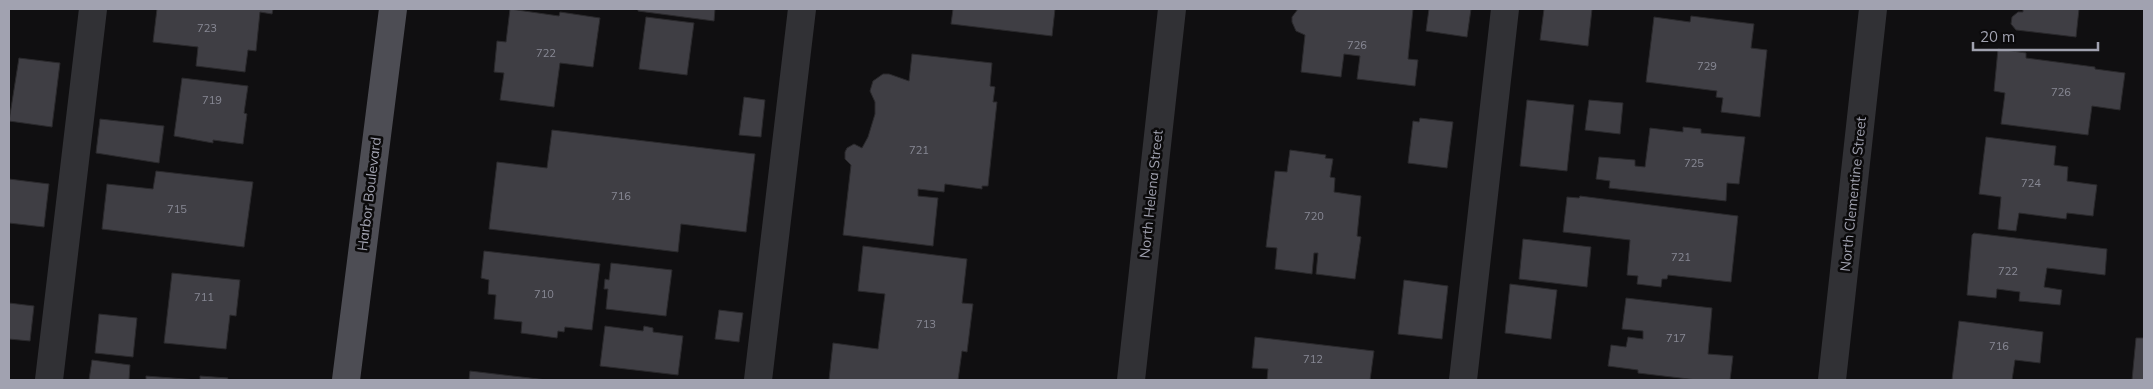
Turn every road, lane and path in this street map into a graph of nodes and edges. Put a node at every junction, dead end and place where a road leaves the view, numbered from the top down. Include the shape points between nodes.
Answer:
1 (93, 9) edge
2 (393, 9) edge
3 (802, 9) edge
4 (1172, 9) edge
5 (1505, 9) edge
6 (1873, 9) edge
7 (49, 380) edge
8 (346, 380) edge
9 (758, 380) edge
10 (1131, 380) edge
11 (1464, 380) edge
12 (1832, 380) edge

1 - 7 street
2 - 8 main road, Harbor Boulevard
3 - 9 street
4 - 10 street, North Helena Street
5 - 11 street
6 - 12 street, North Clementine Street

